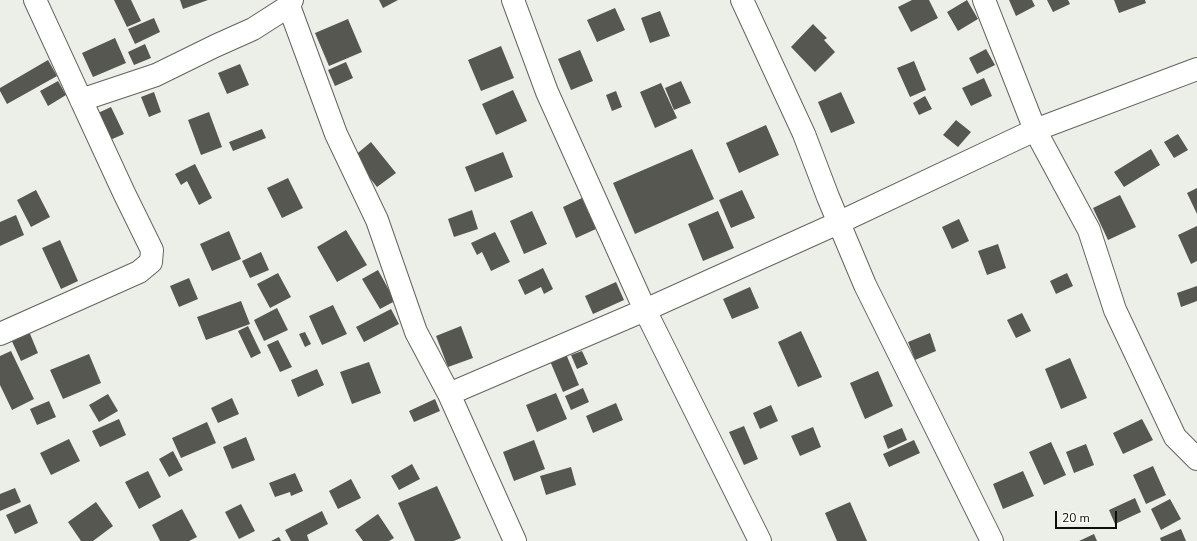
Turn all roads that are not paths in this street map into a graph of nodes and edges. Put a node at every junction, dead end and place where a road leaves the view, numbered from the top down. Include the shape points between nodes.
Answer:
1 (35, 0) edge
2 (513, 0) edge
3 (742, 0) edge
4 (984, 0) edge
5 (290, 3) edge
6 (1197, 69) edge
7 (81, 100) junction
8 (1035, 130) junction
9 (838, 223) junction
10 (645, 310) junction
11 (0, 334) edge
12 (449, 394) junction
13 (1197, 459) edge
14 (515, 541) edge
15 (760, 541) edge
16 (992, 541) edge

1 - 7 street
2 - 10 street via 547,92
3 - 9 street via 804,134
4 - 8 street
5 - 7 street via 253,28 156,75
5 - 12 street via 336,134 377,220 416,332
6 - 8 street
7 - 11 street via 152,250 151,262 139,272
8 - 9 street
8 - 13 street via 1089,230 1115,310 1175,437
9 - 10 street
9 - 16 street via 865,285
10 - 12 street
10 - 15 street
12 - 14 street

